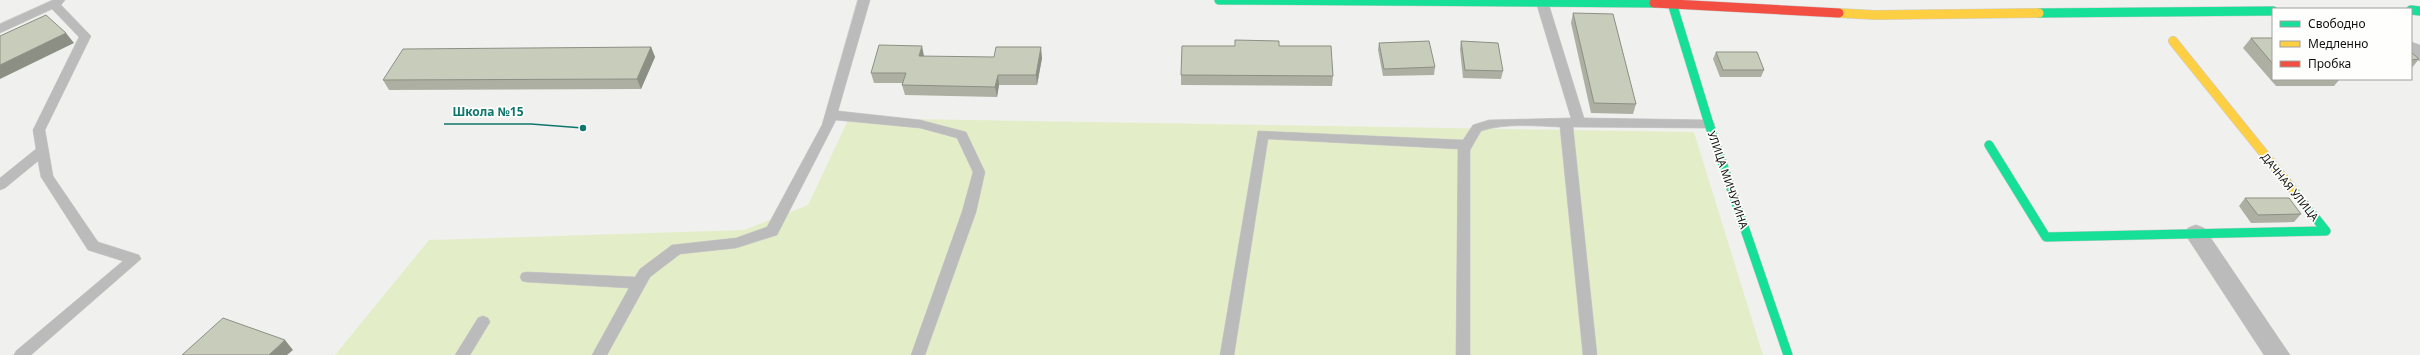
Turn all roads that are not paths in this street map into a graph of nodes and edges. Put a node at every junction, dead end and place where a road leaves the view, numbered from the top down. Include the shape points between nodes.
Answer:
1 (864, 0) edge
2 (1219, 0) edge
3 (58, 2) edge
4 (1542, 2) junction
5 (1672, 3) junction
6 (1709, 3) edge
7 (2272, 11) edge
8 (0, 29) edge
9 (2173, 41) dead end
10 (832, 115) junction
11 (1572, 123) junction
12 (1709, 124) junction
13 (1467, 145) junction
14 (1989, 145) dead end
15 (42, 150) junction
16 (0, 185) edge
17 (2196, 234) junction
18 (527, 277) dead end
19 (639, 283) junction
20 (483, 322) dead end
21 (21, 355) edge
22 (462, 355) edge
23 (599, 355) edge
24 (918, 355) edge
25 (1227, 355) edge
26 (1463, 355) edge
27 (1590, 355) edge
28 (1788, 355) edge
29 (2278, 355) edge

1 - 10 lane
2 - 4 street
3 - 8 lane
3 - 15 lane via 85,36 39,130
4 - 5 street
4 - 11 lane
5 - 6 street
5 - 12 street, УЛИЦА МИЧУРИНА
6 - 7 street via 1875,15
9 - 17 street, ДАЧНАЯ УЛИЦА via 2326,231
10 - 19 lane via 772,232 736,243 677,249 645,272
10 - 24 lane via 920,124 962,135 979,172 969,212
11 - 12 lane
11 - 13 lane via 1489,124 1477,128
11 - 27 lane
12 - 28 street, УЛИЦА МИЧУРИНА
13 - 25 lane via 1262,134
13 - 26 lane via 1464,150
14 - 17 street, ДАЧНАЯ УЛИЦА via 2046,237
15 - 16 lane
15 - 21 lane via 47,177 93,246 134,259
17 - 29 street
18 - 19 lane
19 - 23 lane
20 - 22 lane

